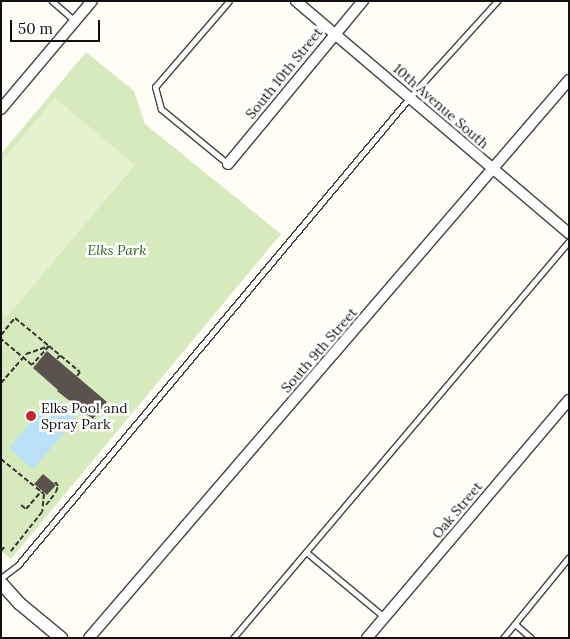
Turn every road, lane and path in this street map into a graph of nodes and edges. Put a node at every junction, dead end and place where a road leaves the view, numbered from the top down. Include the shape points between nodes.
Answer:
1 (52, 1) edge
2 (92, 1) edge
3 (229, 1) edge
4 (296, 1) edge
5 (363, 1) edge
6 (497, 1) edge
7 (75, 21) junction
8 (335, 34) junction
9 (569, 80) edge
10 (410, 97) junction
11 (1, 109) edge
12 (228, 164) joint
13 (493, 169) junction
14 (569, 232) edge
15 (569, 241) edge
16 (1, 334) edge
17 (1, 339) edge
18 (49, 346) junction
19 (60, 355) junction
20 (24, 357) junction
21 (57, 359) dead end
22 (76, 376) dead end
23 (1, 383) edge
24 (569, 400) edge
25 (1, 459) edge
26 (54, 480) dead end
27 (41, 492) junction
28 (21, 505) dead end
29 (44, 506) junction
30 (5, 546) dead end
31 (1, 551) edge
32 (11, 551) dead end
33 (306, 552) junction
34 (569, 557) edge
35 (1, 578) edge
36 (1, 583) edge
37 (384, 617) junction
38 (515, 624) junction
39 (61, 638) edge
40 (89, 638) edge
41 (233, 638) edge
42 (367, 638) edge
43 (503, 638) edge
44 (531, 638) edge

1 - 7 lane
2 - 7 street
3 - 12 lane via 155,87 161,110
4 - 8 street, 10th Avenue South
5 - 8 street, South 10th Street
6 - 10 lane
7 - 11 street
8 - 10 street, 10th Avenue South
8 - 12 street, South 10th Street
9 - 13 street, South 9th Street
10 - 13 street, 10th Avenue South
10 - 35 lane via 18,565
13 - 14 street, 10th Avenue South
13 - 40 street, South 9th Street
15 - 33 lane
16 - 18 path via 15,318
17 - 20 path
18 - 19 path
18 - 20 path
18 - 20 path via 32,365
19 - 21 path
19 - 22 path via 80,372
20 - 23 path
24 - 37 street, Oak Street
25 - 27 path
26 - 29 path via 58,486 56,492
27 - 28 path via 26,509
27 - 29 path via 44,494
29 - 32 path
30 - 31 path
33 - 37 lane
33 - 41 lane
34 - 38 lane
36 - 39 street
37 - 42 street, Oak Street
38 - 43 lane
38 - 44 lane

